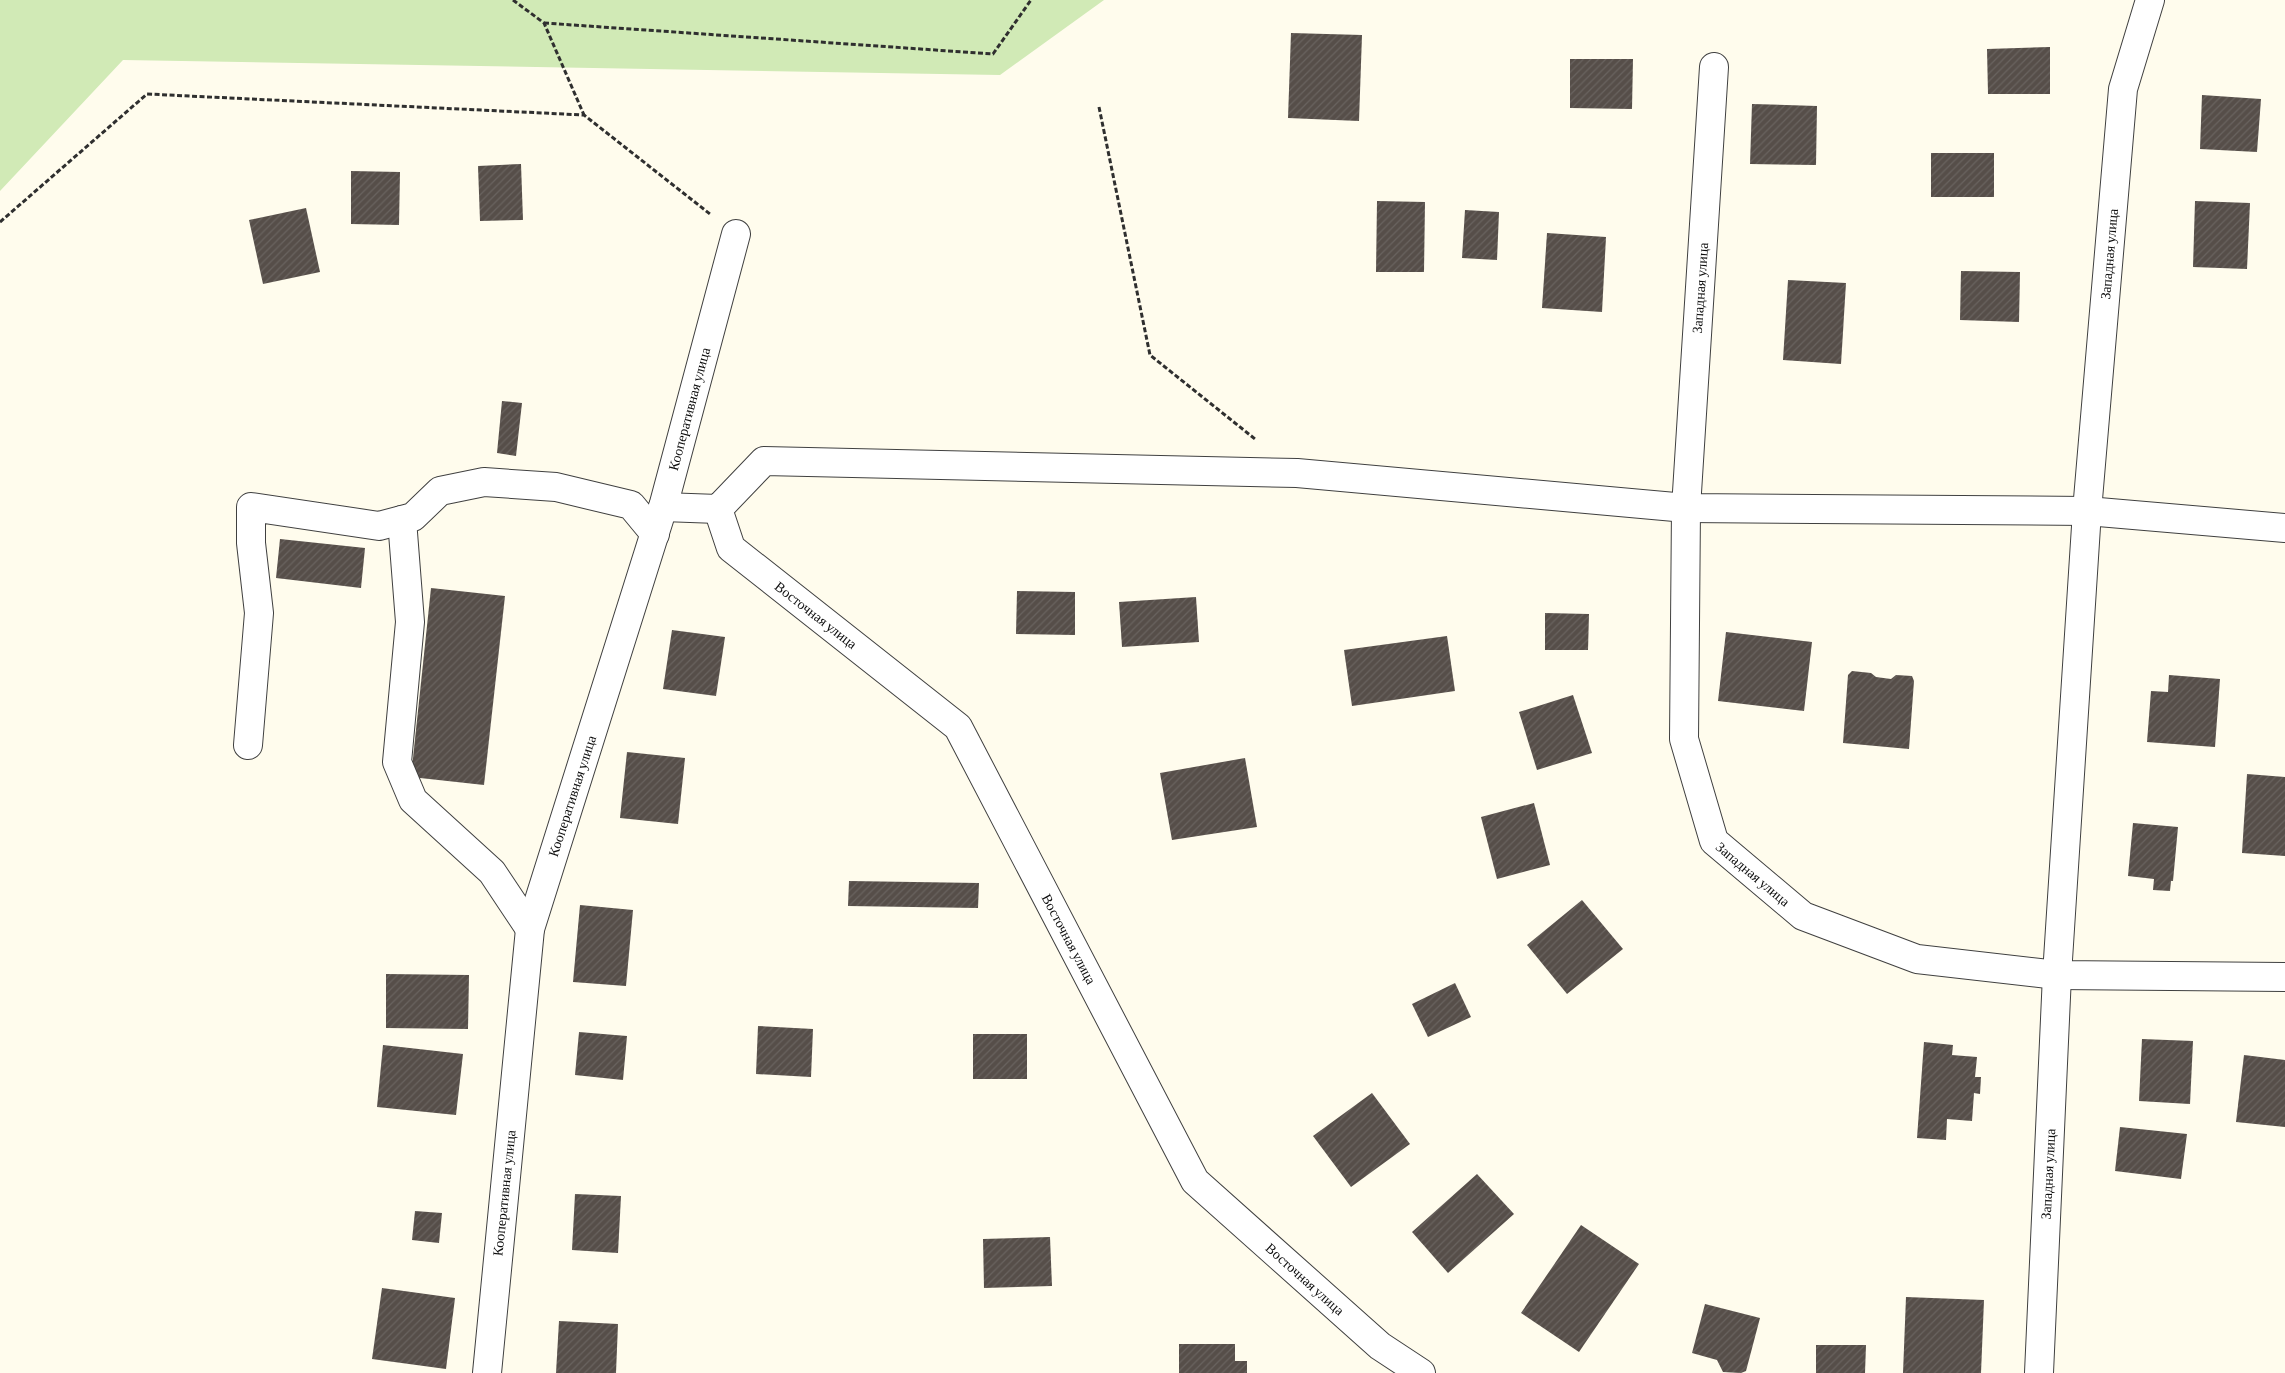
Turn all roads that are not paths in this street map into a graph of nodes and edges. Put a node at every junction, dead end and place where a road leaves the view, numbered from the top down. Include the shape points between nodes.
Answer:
1 (2150, 0) edge
2 (1714, 67) dead end
3 (736, 234) road end
4 (663, 507) junction
5 (1686, 508) junction
6 (718, 509) junction
7 (2087, 511) junction
8 (402, 520) junction
9 (2285, 528) edge
10 (655, 534) junction
11 (248, 745) dead end
12 (530, 929) junction
13 (2057, 975) junction
14 (2285, 977) edge
15 (487, 1373) edge
16 (1421, 1373) edge
17 (2039, 1373) edge

1 - 7 street, Западная улица via 2123,89
2 - 5 street, Западная улица
3 - 4 street, Кооперативная улица
4 - 6 street
4 - 10 street, Кооперативная улица
5 - 6 street via 1297,473 764,461
5 - 7 street
5 - 13 street, Западная улица via 1684,739 1714,841 1803,916 1917,959
6 - 16 street, Восточная улица via 731,548 958,727 1195,1181 1380,1346
7 - 9 street
7 - 13 street, Западная улица
8 - 10 street via 414,517 440,491 484,482 556,487 631,505
8 - 11 street via 379,526 251,507 251,543 259,613
8 - 12 street via 410,622 396,762 414,800 492,872
10 - 12 street, Кооперативная улица
12 - 15 street, Кооперативная улица
13 - 14 street, Западная улица
13 - 17 street, Западная улица

